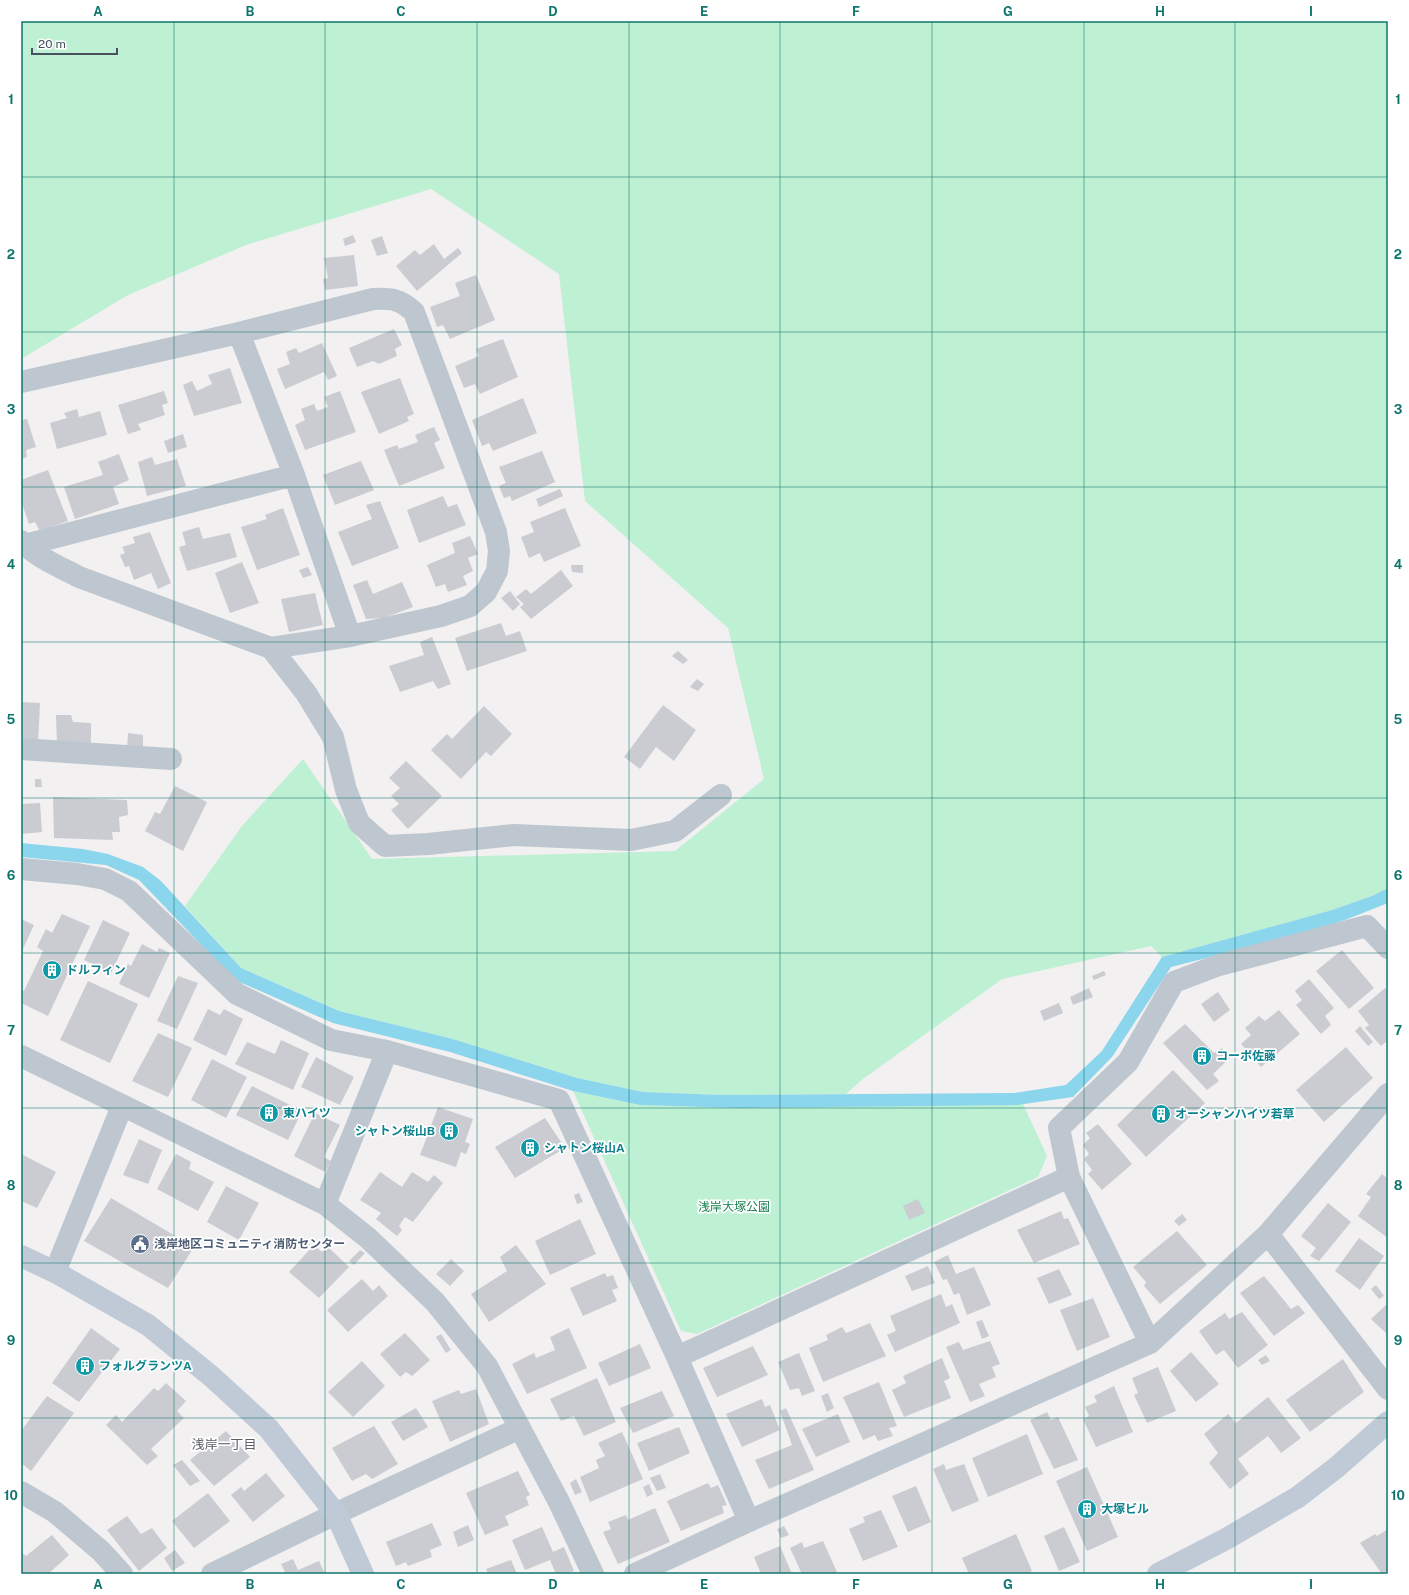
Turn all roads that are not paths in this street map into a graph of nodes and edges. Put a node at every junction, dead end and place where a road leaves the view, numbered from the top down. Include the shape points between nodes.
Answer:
1 (240, 333) junction
2 (21, 382) edge
3 (294, 475) junction
4 (23, 543) edge
5 (350, 636) junction
6 (271, 648) junction
7 (21, 749) edge
8 (171, 759) dead end
9 (721, 795) dead end
10 (21, 869) edge
11 (1388, 948) edge
12 (387, 1050) junction
13 (21, 1056) edge
14 (1388, 1094) edge
15 (122, 1106) junction
16 (1069, 1178) junction
17 (325, 1204) junction
18 (1268, 1234) junction
19 (21, 1256) edge
20 (55, 1272) junction
21 (1150, 1343) junction
22 (677, 1357) junction
23 (1388, 1389) edge
24 (1388, 1422) edge
25 (520, 1428) junction
26 (21, 1492) edge
27 (336, 1514) junction
28 (749, 1521) junction
29 (122, 1574) edge
30 (212, 1574) edge
31 (363, 1574) edge
32 (593, 1574) edge
33 (635, 1574) edge
34 (1158, 1574) edge

1 - 2 street
1 - 3 street
1 - 5 street via 372,299 389,298 405,304 414,312 496,532 499,550 497,571 486,592 470,606 441,616
3 - 4 street
3 - 5 street
4 - 6 street via 79,577
5 - 6 street
6 - 9 street via 306,693 333,737 346,790 359,823 385,846 514,834 631,840 675,831
7 - 8 street
10 - 12 street via 105,879 129,891 237,994 331,1040
11 - 16 street via 1367,926 1219,965 1174,982 1128,1062 1059,1128
12 - 17 street
12 - 22 street via 559,1100
13 - 15 street
14 - 18 street
15 - 17 street
15 - 20 street
16 - 21 street
16 - 22 street
17 - 25 street via 368,1238 435,1302 486,1366
18 - 21 street
18 - 23 street
19 - 20 street
20 - 27 street via 148,1325 211,1376 269,1430
21 - 28 street
22 - 28 street
24 - 34 street via 1338,1467 1298,1497 1226,1539
25 - 27 street
25 - 32 street
26 - 29 street via 55,1512 101,1551
27 - 30 street
27 - 31 street
28 - 33 street

